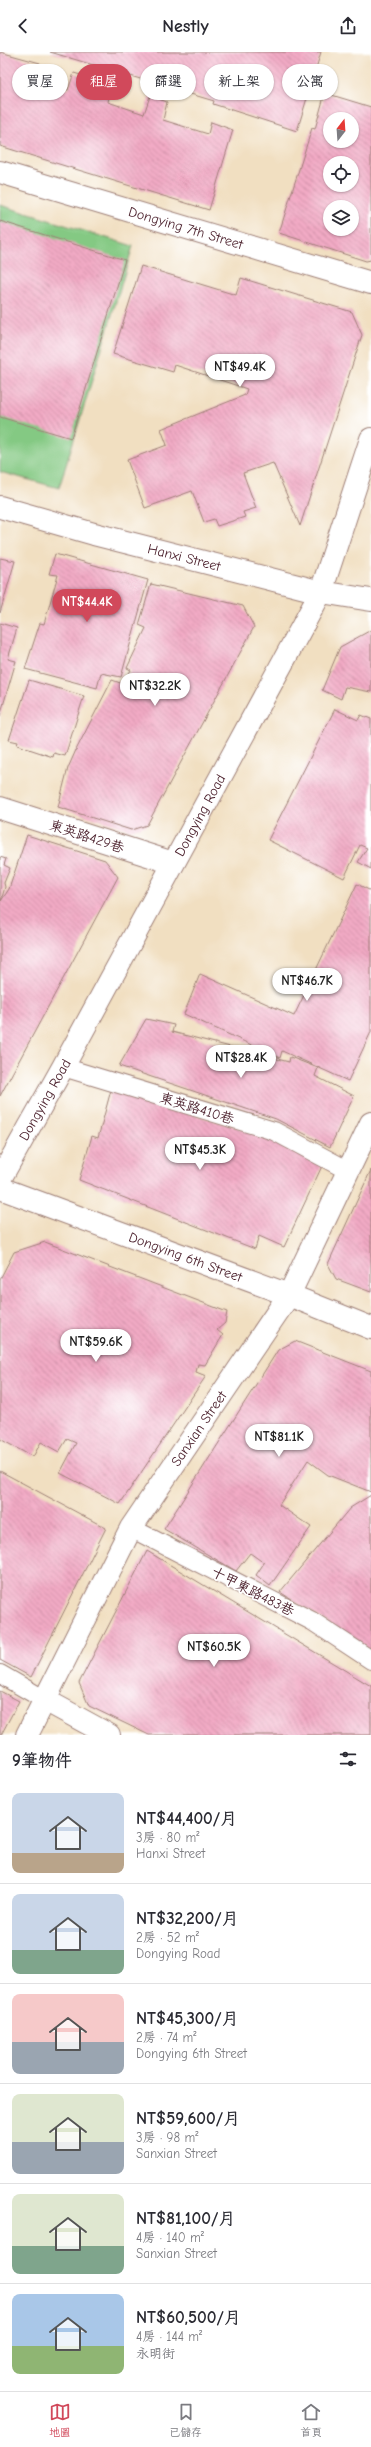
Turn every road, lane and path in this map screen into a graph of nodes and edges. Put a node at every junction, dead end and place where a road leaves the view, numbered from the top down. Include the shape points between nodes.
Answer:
1 (0, 172) edge
2 (371, 283) edge
3 (371, 439) edge
4 (0, 507) edge
5 (321, 592) junction
6 (371, 600) edge
7 (0, 808) edge
8 (173, 863) junction
9 (63, 1067) junction
10 (371, 1124) edge
11 (348, 1170) junction
12 (0, 1179) edge
13 (0, 1188) edge
14 (289, 1295) junction
15 (371, 1328) edge
16 (131, 1528) junction
17 (371, 1660) edge
18 (0, 1674) edge
19 (45, 1700) junction
20 (27, 1735) edge
21 (109, 1735) edge

1 - 2 street, Dongying 7th Street
3 - 5 street, Dongying Road
4 - 5 street, Hanxi Street via 94,534
5 - 6 street, Hanxi Street
5 - 8 street, Dongying Road
7 - 8 street, 東英路429巷
8 - 9 street, Dongying Road
9 - 11 lane, 東英路410巷 via 274,1131
9 - 12 street, Dongying Road
10 - 11 street, Sanxian Street
11 - 14 street, Sanxian Street
13 - 14 street, Dongying 6th Street
14 - 15 street, Dongying 6th Street
14 - 16 street, Sanxian Street
16 - 17 lane, 十甲東路483巷 via 312,1621
16 - 19 street, Sanxian Street
18 - 19 lane
19 - 20 street, Sanxian Street
19 - 21 street

